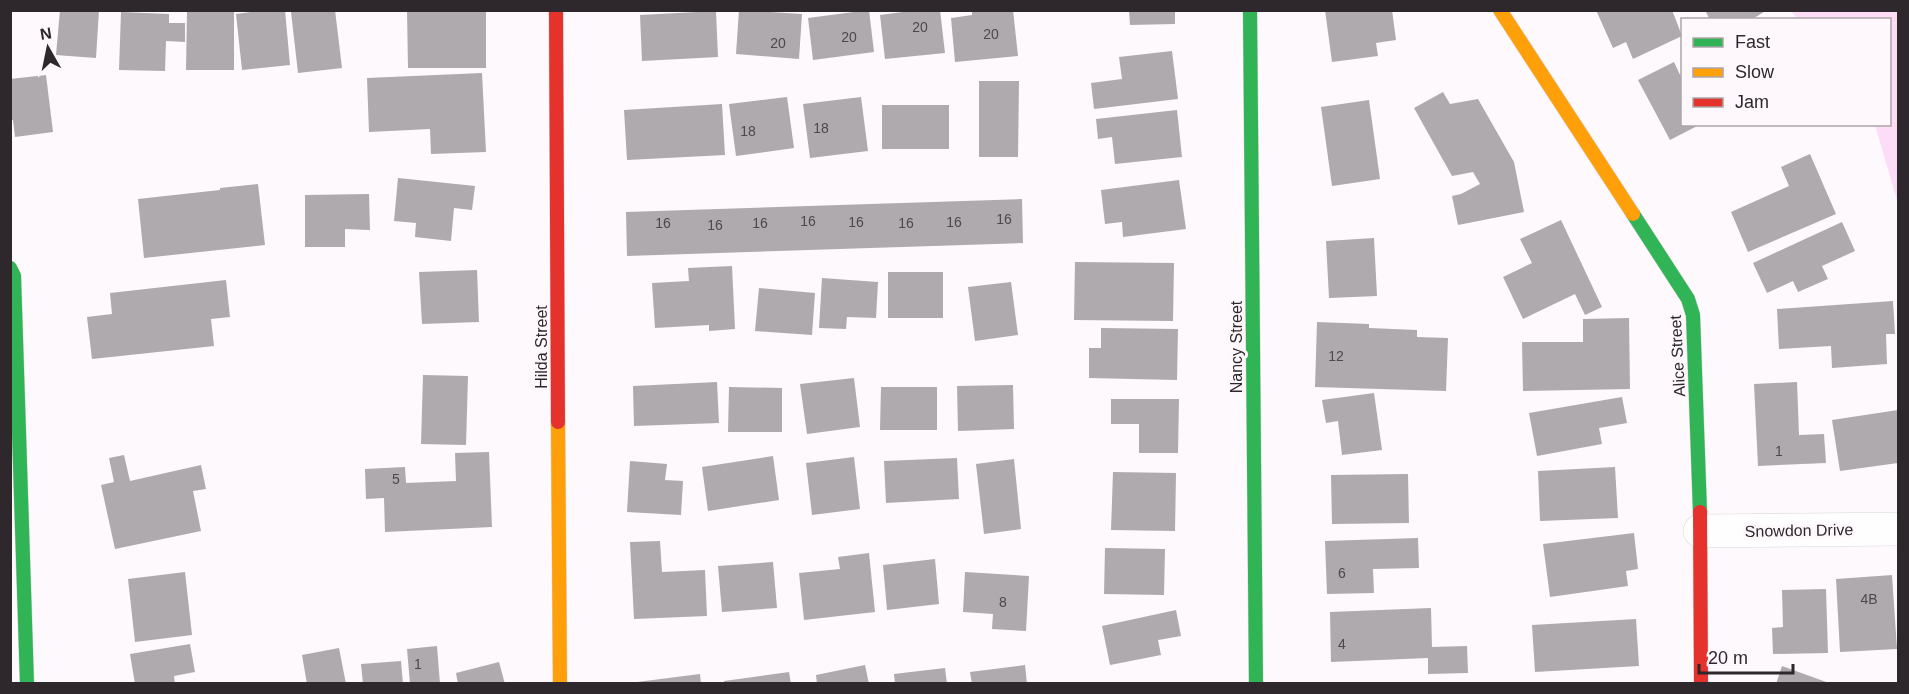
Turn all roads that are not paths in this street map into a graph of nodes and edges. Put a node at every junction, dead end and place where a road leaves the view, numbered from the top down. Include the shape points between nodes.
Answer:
1 (556, 10) edge
2 (1250, 10) edge
3 (1500, 10) edge
4 (10, 268) edge
5 (1899, 529) edge
6 (1700, 531) junction
7 (27, 684) edge
8 (560, 684) edge
9 (1256, 684) edge
10 (1701, 684) edge

1 - 8 street, Hilda Street
2 - 9 street, Nancy Street
3 - 6 street, Alice Street via 1688,299 1694,325
4 - 7 street via 14,276
5 - 6 street, Snowdon Drive
6 - 10 street, Alice Street

